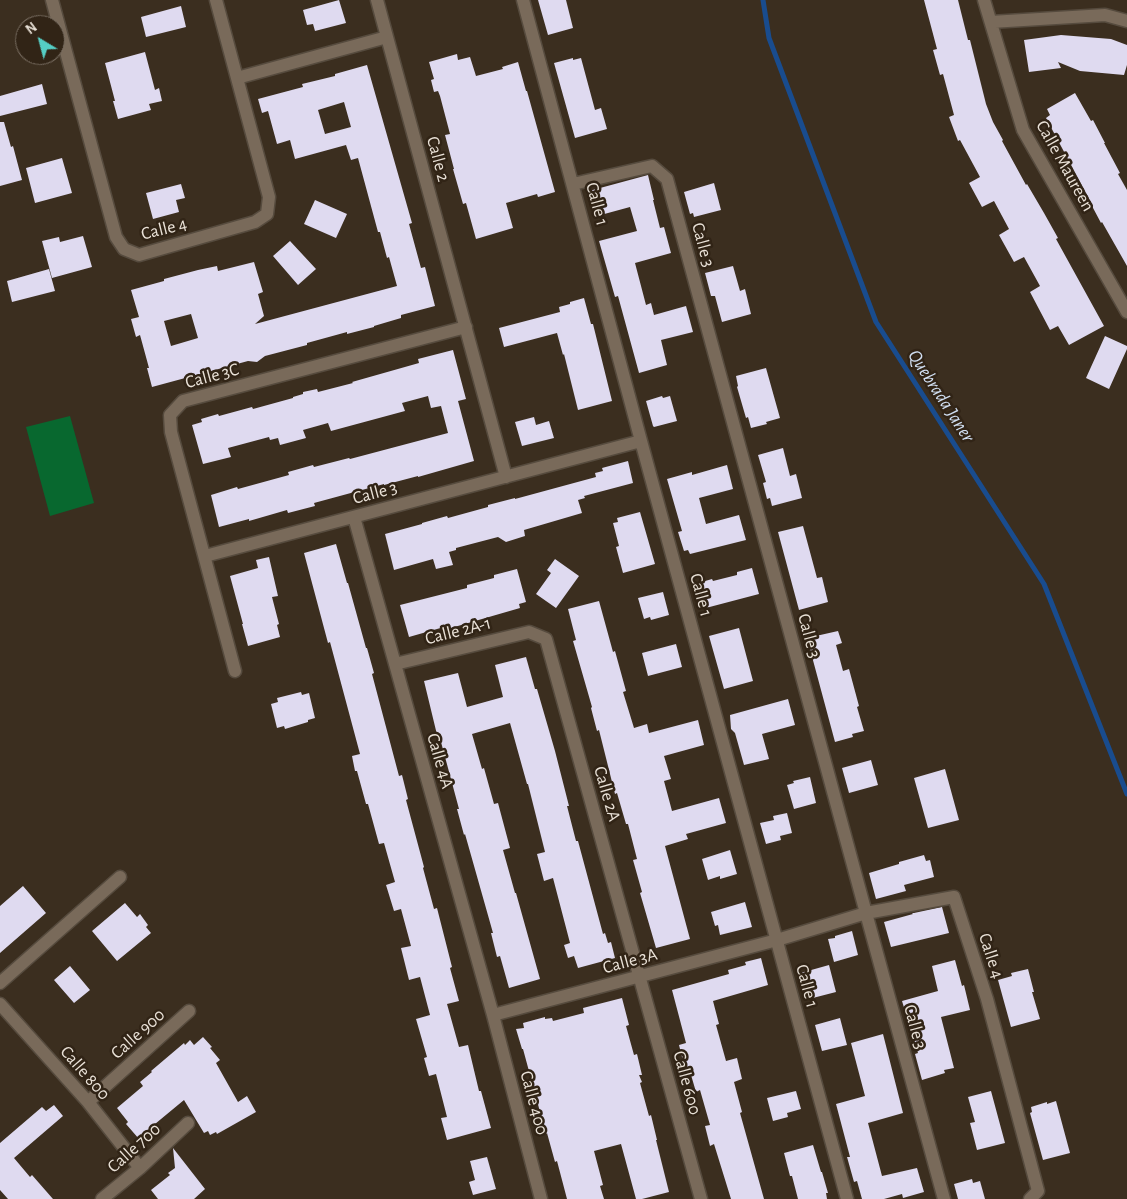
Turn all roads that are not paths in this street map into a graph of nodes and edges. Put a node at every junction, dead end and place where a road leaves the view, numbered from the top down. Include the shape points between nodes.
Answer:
1 (52, 0) edge
2 (216, 0) edge
3 (377, 0) edge
4 (523, 0) edge
5 (984, 0) edge
6 (1127, 21) edge
7 (990, 22) junction
8 (387, 37) junction
9 (237, 78) junction
10 (573, 184) junction
11 (1127, 312) edge
12 (466, 327) junction
13 (641, 442) junction
14 (506, 477) junction
15 (354, 517) junction
16 (205, 556) junction
17 (529, 632) joint
18 (395, 664) junction
19 (235, 671) dead end
20 (120, 877) dead end
21 (866, 913) junction
22 (776, 940) junction
23 (640, 977) junction
24 (0, 983) edge
25 (0, 1004) edge
26 (189, 1011) dead end
27 (493, 1016) junction
28 (88, 1102) junction
29 (188, 1122) dead end
30 (140, 1168) junction
31 (102, 1199) edge
32 (541, 1199) edge
33 (700, 1199) edge
34 (847, 1199) edge
35 (944, 1199) edge
36 (1030, 1199) edge

1 - 9 street, Calle 4 via 116,236 124,248 139,255 255,222 266,214 269,198
2 - 9 street, Calle 4
3 - 8 street, Calle 2
4 - 10 street, Calle 1
5 - 7 street, Calle Maureen
6 - 7 street via 1105,15
7 - 11 street, Calle Maureen via 1023,130
8 - 9 street
8 - 12 street, Calle 2
10 - 13 street, Calle 1
10 - 21 street, Calle 3 via 652,166 667,179
12 - 14 street, Calle 2
12 - 16 street, Calle 3C via 183,401 170,415 171,432
13 - 14 street, Calle 3
13 - 22 street, Calle 1
14 - 15 street, Calle 3
15 - 16 street, Calle 3
15 - 18 street, Calle 4A
16 - 19 street, Calle 3C
17 - 18 street, Calle 2A-1
17 - 23 street, Calle 2A via 546,639
18 - 27 street, Calle 4A
20 - 24 street
21 - 22 street, Calle 4
21 - 35 street, Calle 3
21 - 36 street, Calle 4 via 954,897 987,999 1038,1191
22 - 23 street, Calle 3A
22 - 34 street, Calle 1
23 - 27 street, Calle 3A
23 - 33 street, Calle 600
25 - 28 street, Calle 800
26 - 28 street, Calle 900
27 - 32 street, Calle 400
28 - 30 street, Calle 800
29 - 30 street, Calle 700
30 - 31 street, Calle 700

